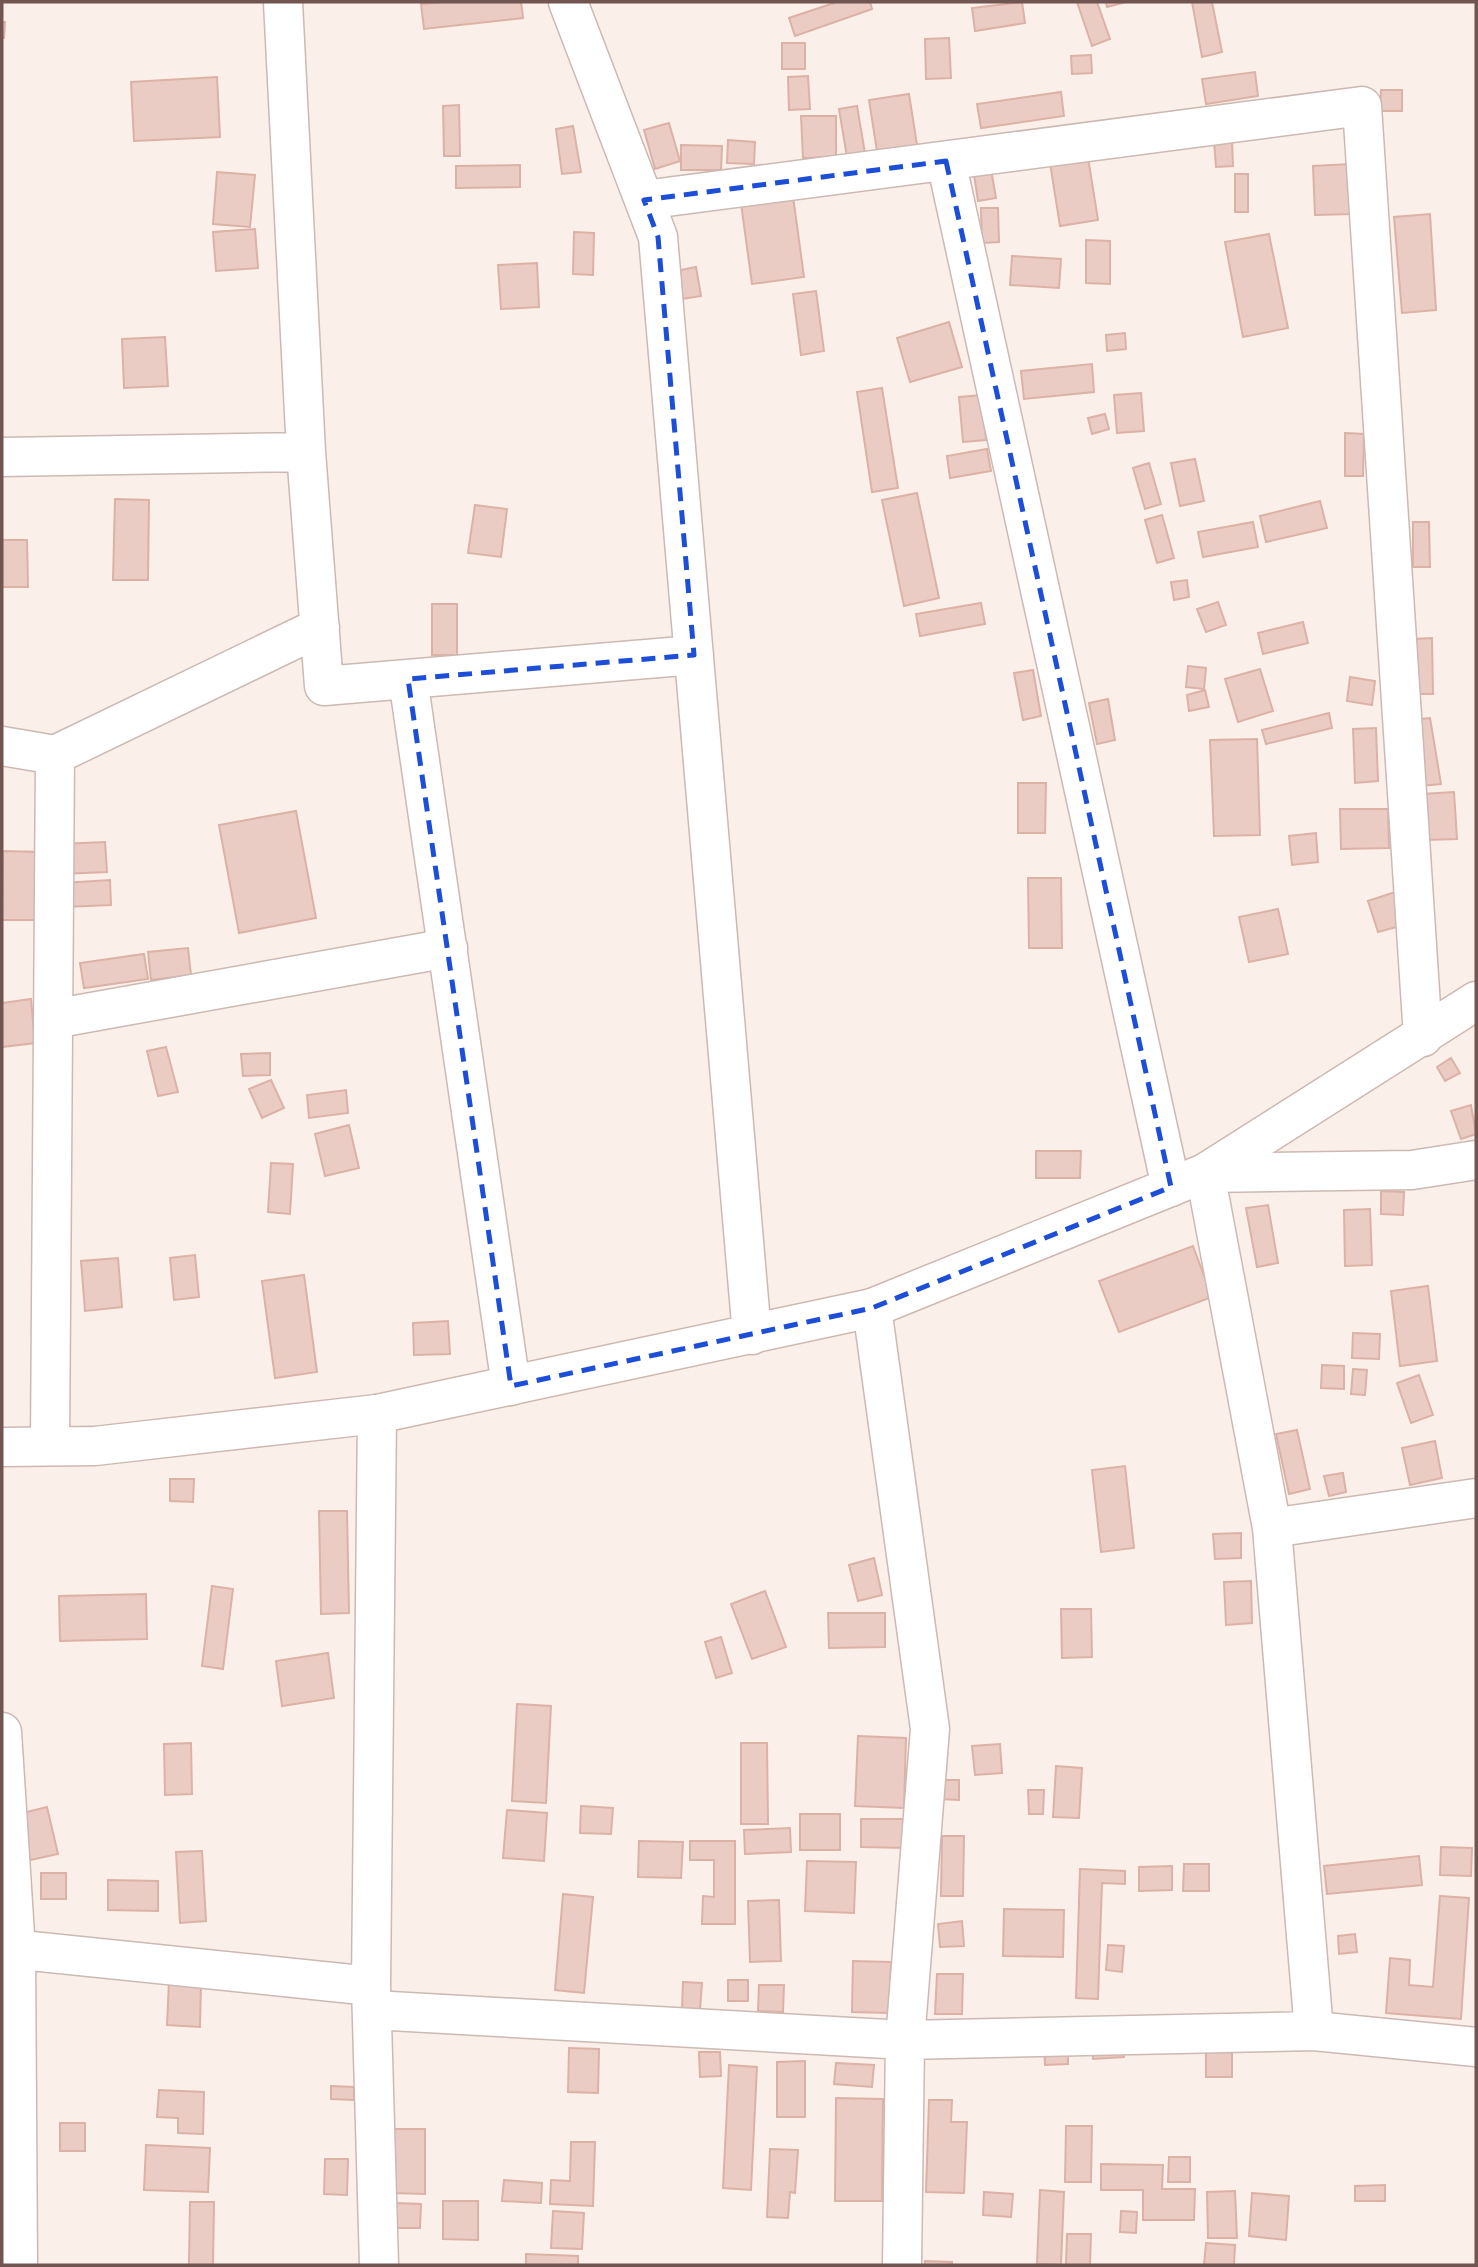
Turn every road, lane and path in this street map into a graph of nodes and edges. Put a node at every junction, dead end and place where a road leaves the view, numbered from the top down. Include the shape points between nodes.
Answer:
1 (283, 2) edge
2 (568, 2) edge
3 (946, 161) junction
4 (644, 200) junction
5 (306, 452) junction
6 (2, 457) edge
7 (320, 627) junction
8 (694, 655) junction
9 (408, 678) junction
10 (2, 746) edge
11 (55, 755) junction
12 (447, 948) junction
13 (1476, 1001) edge
14 (53, 1019) junction
15 (1423, 1037) junction
16 (1476, 1160) edge
17 (1188, 1180) junction
18 (872, 1308) junction
19 (752, 1335) junction
20 (511, 1386) junction
21 (377, 1414) junction
22 (50, 1446) junction
23 (2, 1447) edge
24 (1476, 1498) edge
25 (1272, 1528) junction
26 (2, 1732) edge
27 (9, 1949) edge
28 (372, 1998) junction
29 (1314, 2031) junction
30 (905, 2040) junction
31 (1476, 2047) edge
32 (18, 2265) edge
33 (379, 2265) edge
34 (902, 2265) edge

1 - 5 street
2 - 4 street
3 - 4 street
3 - 15 street via 1362,106
3 - 17 street
4 - 8 street via 658,237
5 - 6 street
5 - 7 street
7 - 9 street via 324,686
7 - 11 street
8 - 9 street
8 - 19 street
9 - 12 street
10 - 11 street
11 - 14 street
12 - 14 street
12 - 20 street
13 - 15 street
14 - 22 street
15 - 17 street
16 - 17 street via 1412,1170
17 - 18 street
17 - 25 street
18 - 19 street
18 - 30 street via 930,1729
19 - 20 street
20 - 21 street
21 - 22 street via 95,1446
21 - 28 street
22 - 23 street
24 - 25 street
25 - 29 street
26 - 27 street
27 - 28 street
27 - 32 street
28 - 30 street
28 - 33 street
29 - 30 street
29 - 31 street
30 - 34 street

